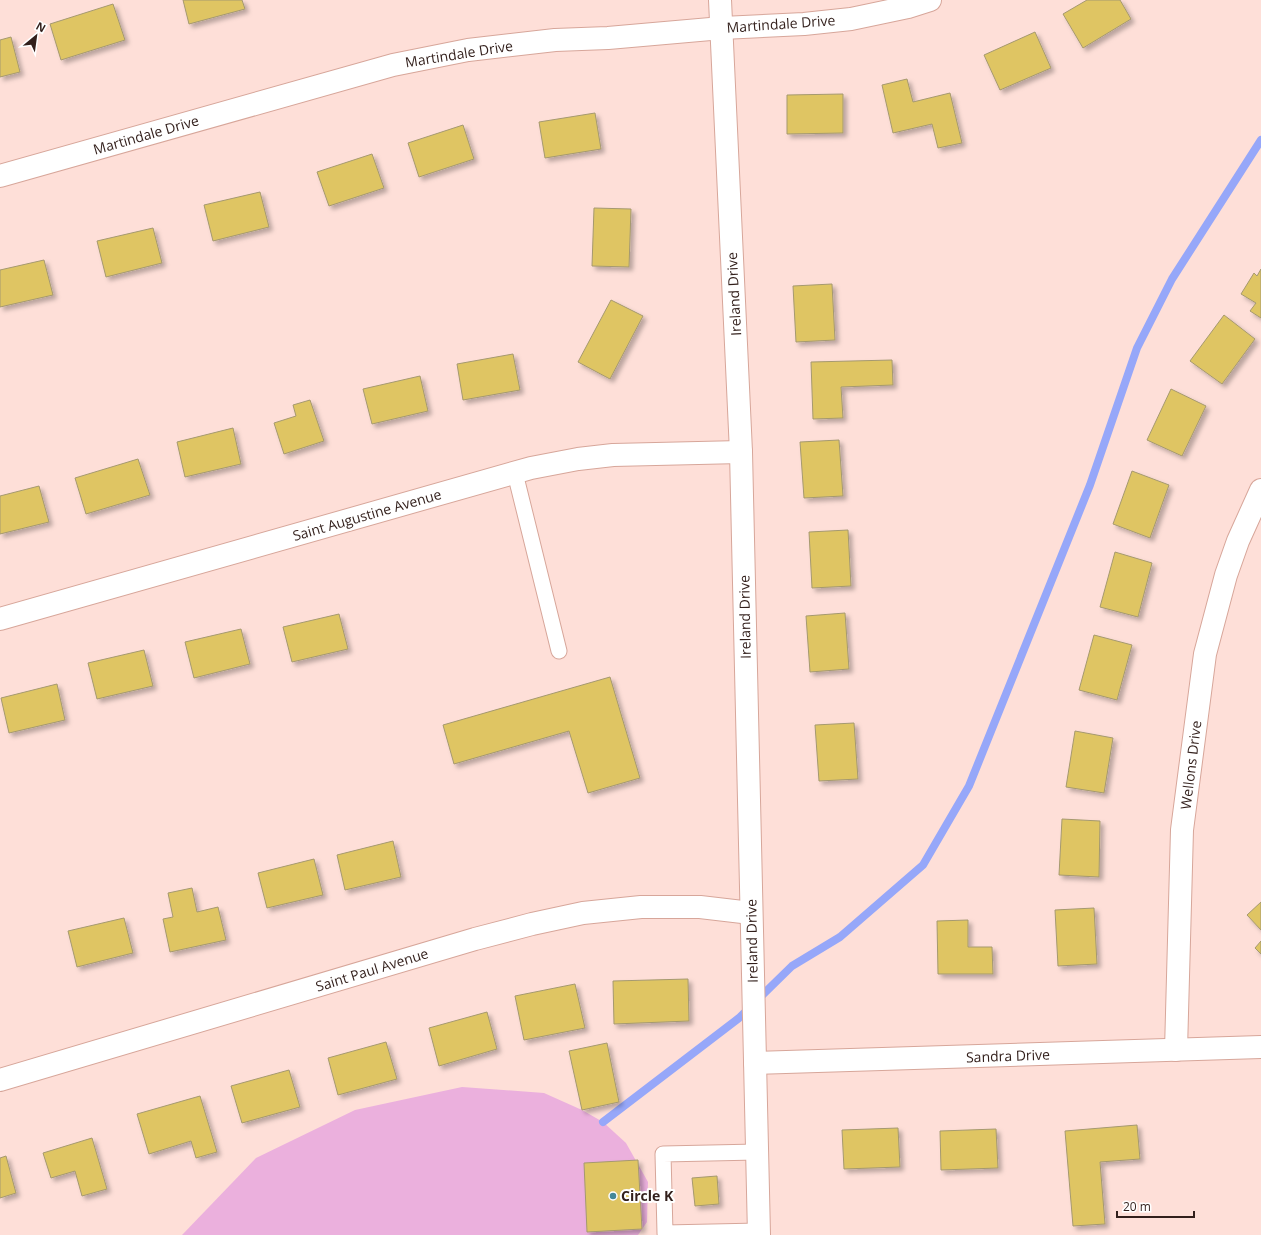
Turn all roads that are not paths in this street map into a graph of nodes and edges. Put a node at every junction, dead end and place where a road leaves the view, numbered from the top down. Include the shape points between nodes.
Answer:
1 (720, 0) edge
2 (930, 0) edge
3 (722, 28) junction
4 (0, 176) edge
5 (741, 452) junction
6 (515, 473) junction
7 (1261, 490) edge
8 (0, 619) edge
9 (558, 651) dead end
10 (751, 913) junction
11 (1261, 1048) edge
12 (1176, 1050) junction
13 (754, 1064) junction
14 (0, 1080) edge
15 (756, 1152) junction
16 (759, 1233) edge

1 - 3 street, Ireland Drive
2 - 3 street, Martindale Drive via 908,8 851,19
3 - 4 street, Martindale Drive via 491,47 393,65
3 - 5 street, Ireland Drive
5 - 6 street, Saint Augustine Avenue via 578,459
5 - 10 street, Ireland Drive
6 - 8 street, Saint Augustine Avenue
6 - 9 lane
7 - 12 street, Wellons Drive via 1226,575 1205,654 1182,830
10 - 13 street, Ireland Drive
10 - 14 street, Saint Paul Avenue via 700,907 642,906 583,913 532,924
11 - 12 street, Sandra Drive
12 - 13 street, Sandra Drive
13 - 15 street, Ireland Drive
15 - 16 street, Ireland Drive
15 - 16 lane via 663,1154 665,1233

